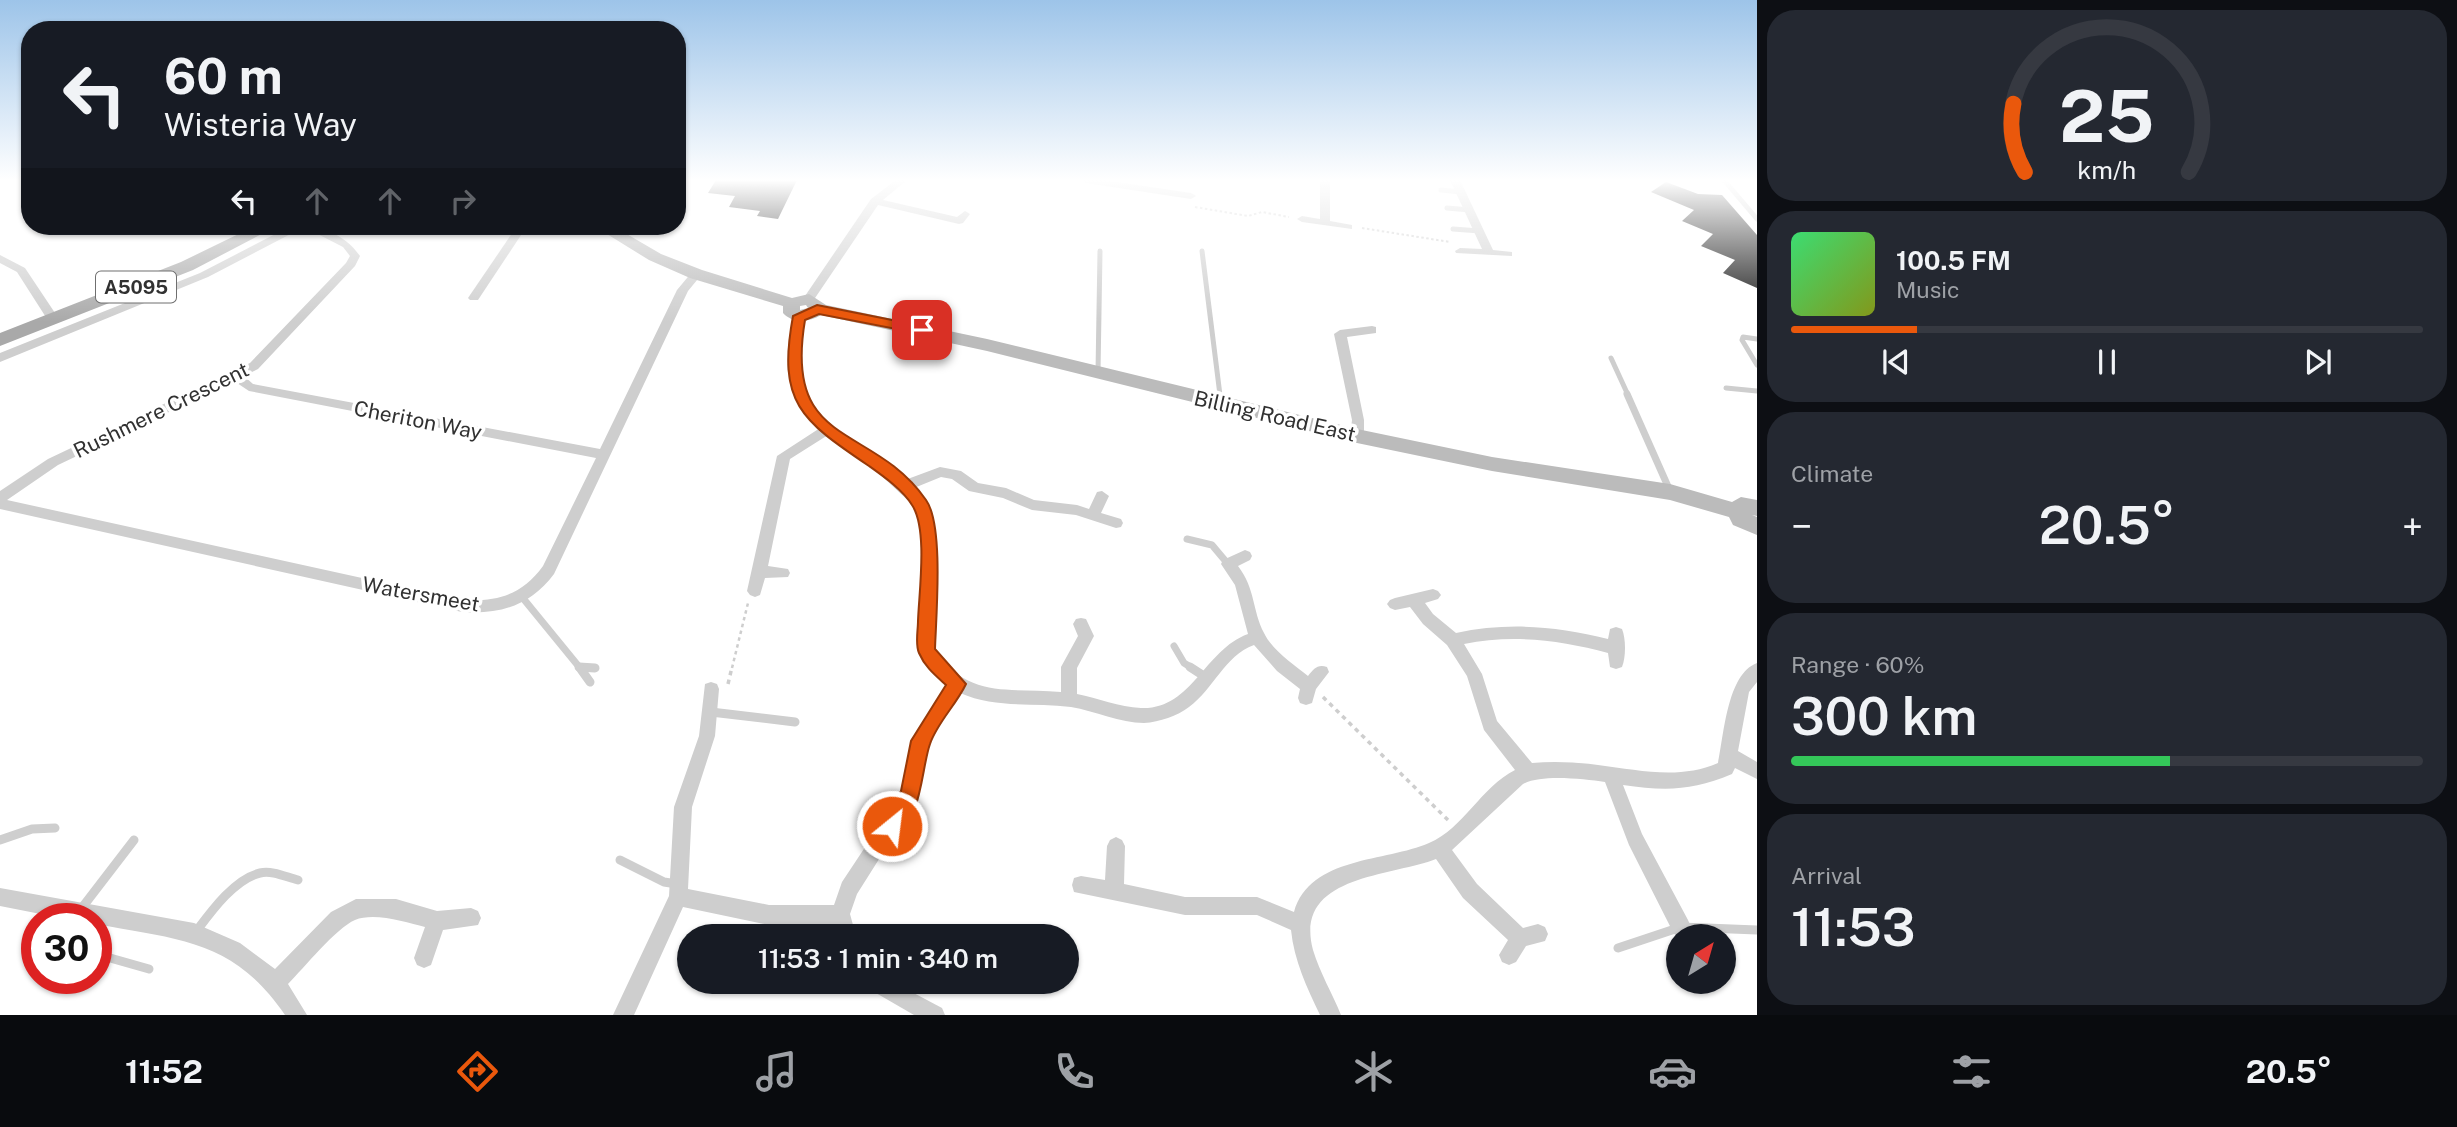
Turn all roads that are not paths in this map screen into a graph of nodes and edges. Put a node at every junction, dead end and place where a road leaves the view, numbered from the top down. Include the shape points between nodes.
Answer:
1 (857, 227) edge
2 (1479, 227) edge
3 (1453, 229) dead end
4 (1481, 232) junction
5 (250, 235) edge
6 (290, 235) edge
7 (326, 235) edge
8 (516, 235) edge
9 (617, 235) edge
10 (1100, 251) dead end
11 (1202, 251) dead end
12 (1460, 251) dead end
13 (1489, 252) junction
14 (1508, 254) dead end
15 (0, 258) edge
16 (695, 275) junction
17 (474, 298) dead end
18 (804, 307) junction
19 (53, 319) junction
20 (1372, 330) dead end
21 (1757, 339) edge
22 (0, 340) edge
23 (0, 358) edge
24 (1611, 358) dead end
25 (1757, 365) edge
26 (1097, 372) junction
27 (236, 376) junction
28 (1726, 388) dead end
29 (1757, 391) edge
30 (1220, 404) junction
31 (826, 430) junction
32 (1357, 436) junction
33 (604, 455) junction
34 (904, 486) junction
35 (1671, 492) junction
36 (1102, 496) dead end
37 (0, 498) edge
38 (0, 504) edge
39 (1747, 509) edge
40 (1093, 515) junction
41 (1116, 523) dead end
42 (1757, 527) edge
43 (1187, 539) dead end
44 (1245, 556) dead end
45 (1228, 564) junction
46 (758, 572) junction
47 (783, 573) dead end
48 (755, 591) road end
49 (1433, 595) dead end
50 (522, 597) junction
51 (1414, 600) junction
52 (1395, 604) dead end
53 (1081, 624) dead end
54 (1257, 637) junction
55 (1453, 640) junction
56 (1174, 646) dead end
57 (1616, 648) dead end
58 (580, 668) junction
59 (595, 668) dead end
60 (1757, 670) edge
61 (1321, 672) dead end
62 (1207, 678) junction
63 (590, 682) dead end
64 (957, 684) junction
65 (711, 700) joint
66 (1069, 700) junction
67 (795, 722) dead end
68 (1730, 757) junction
69 (1757, 771) edge
70 (1528, 772) junction
71 (1611, 776) junction
72 (55, 828) dead end
73 (0, 840) edge
74 (134, 840) dead end
75 (1116, 846) dead end
76 (1438, 848) junction
77 (620, 860) dead end
78 (298, 880) dead end
79 (1081, 886) dead end
80 (679, 890) junction
81 (1114, 892) junction
82 (0, 897) edge
83 (25, 903) edge
84 (81, 903) edge
85 (841, 914) junction
86 (471, 918) dead end
87 (112, 920) edge
88 (437, 921) junction
89 (1298, 923) junction
90 (843, 924) edge
91 (1679, 924) edge
92 (1736, 929) edge
93 (1757, 930) edge
94 (1666, 932) edge
95 (194, 933) junction
96 (1618, 948) dead end
97 (1509, 955) dead end
98 (424, 958) dead end
99 (112, 959) edge
100 (149, 969) dead end
101 (275, 983) junction
102 (894, 994) edge
103 (297, 1015) edge
104 (623, 1015) edge
105 (935, 1015) edge
106 (1331, 1015) edge

1 - 18 street
2 - 4 street
3 - 4 lane
4 - 13 street
5 - 19 main road, A5095 via 187,266
6 - 23 street
7 - 27 street, Rushmere Crescent via 353,249 351,264 254,366
8 - 17 street
9 - 16 street, Billing Road East
10 - 26 lane
11 - 30 lane
12 - 13 street
13 - 14 street
15 - 19 street via 21,270
16 - 18 street, Billing Road East
16 - 33 street, Watersmeet via 683,290
18 - 26 street, Billing Road East
18 - 31 street via 793,351 795,382 808,410
19 - 22 main road, A5095
20 - 32 street via 1339,334 1358,420
21 - 25 lane via 1742,340
24 - 35 lane
26 - 30 street, Billing Road East
27 - 33 street, Cheriton Way via 249,387
27 - 37 street, Rushmere Crescent via 52,462
28 - 29 lane
30 - 32 street, Billing Road East
31 - 34 street
31 - 46 street via 784,456
32 - 35 street, Billing Road East via 1492,464
33 - 50 street, Watersmeet via 549,570 540,584
34 - 40 street via 940,472 1032,505
34 - 64 street via 920,504 928,538 926,650
35 - 39 street, Billing Road East
36 - 40 street
38 - 50 street, Watersmeet via 462,606 492,607
39 - 42 street, Billing Road East via 1741,519
40 - 41 street
43 - 45 lane via 1212,545
44 - 45 street
45 - 54 street via 1242,583
46 - 47 street
46 - 48 street
49 - 51 street
50 - 58 lane
51 - 52 street
51 - 55 street
53 - 66 street via 1086,636 1069,667
54 - 61 street via 1308,692
54 - 62 street via 1228,650
55 - 57 street via 1488,631 1520,630
55 - 70 street via 1474,674 1490,725
56 - 62 lane via 1184,663
58 - 59 lane
58 - 63 lane
60 - 68 street via 1741,689
62 - 66 street via 1187,700 1140,715
64 - 66 street via 1005,697
64 - 85 street via 920,741 911,793 849,889
65 - 67 lane
65 - 80 street via 707,736 682,807
68 - 69 street
68 - 71 street via 1726,768 1692,781
70 - 71 street via 1575,769
70 - 76 street
71 - 91 street via 1634,839
72 - 73 lane via 33,829
74 - 84 lane
75 - 81 street
76 - 89 street via 1414,859 1362,869 1317,890
76 - 97 street via 1470,891 1529,936
77 - 80 lane
78 - 95 lane via 264,872 254,875 207,915
79 - 81 street
80 - 85 street via 769,915
80 - 104 street
81 - 89 street via 1185,906 1257,906
82 - 83 street
85 - 90 street
86 - 88 street
87 - 95 street
88 - 98 street
88 - 101 street via 396,909 356,909 338,919
89 - 106 street via 1303,960
92 - 93 lane
94 - 96 lane
95 - 101 street via 233,950
99 - 100 lane
101 - 103 street
102 - 105 street

